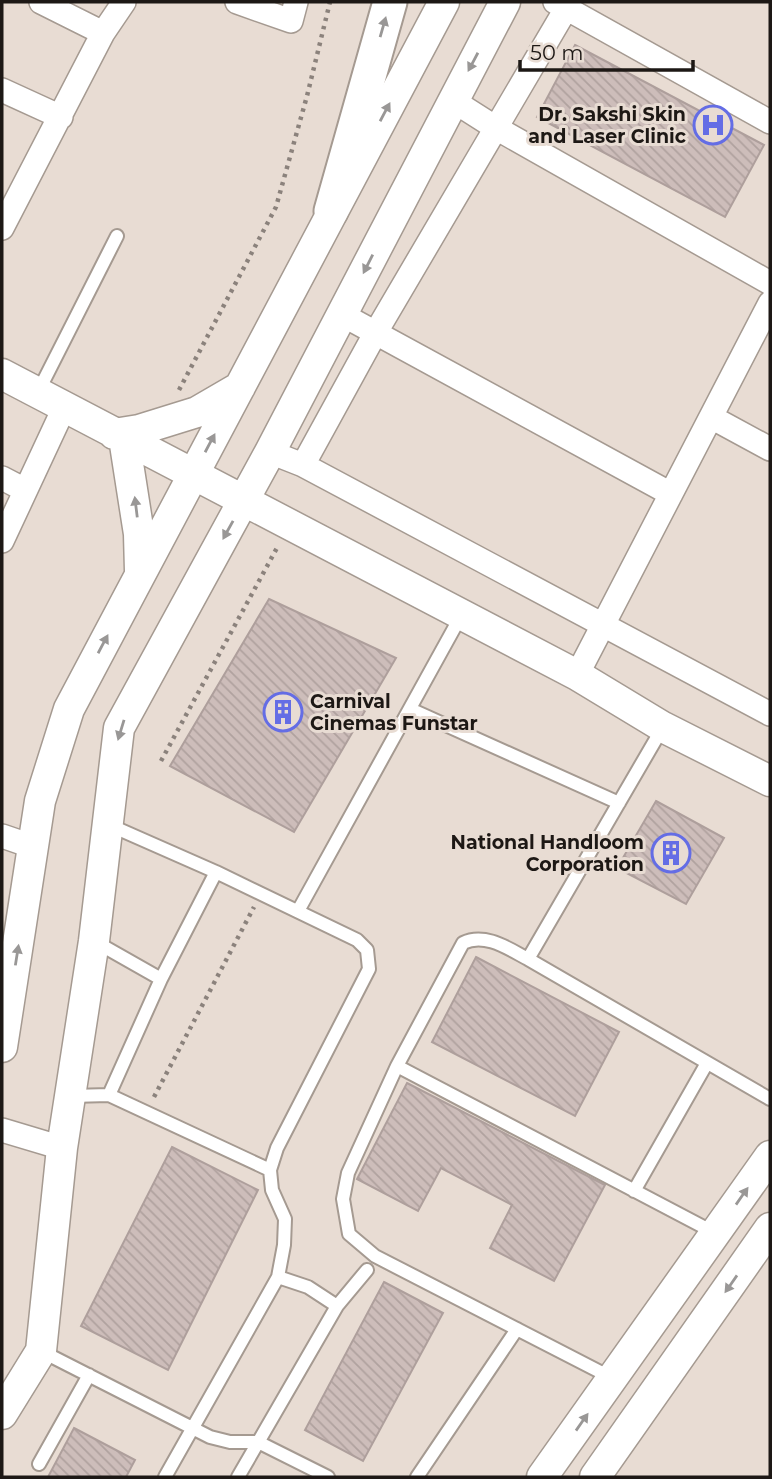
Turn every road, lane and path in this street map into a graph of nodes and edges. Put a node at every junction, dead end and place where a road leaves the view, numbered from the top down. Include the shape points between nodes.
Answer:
1 (41, 2) edge
2 (124, 2) edge
3 (236, 2) edge
4 (296, 2) edge
5 (330, 2) edge
6 (390, 2) edge
7 (444, 2) edge
8 (505, 2) edge
9 (563, 4) edge
10 (103, 33) junction
11 (2, 90) edge
12 (452, 100) junction
13 (61, 117) junction
14 (770, 122) edge
15 (496, 128) junction
16 (331, 211) junction
17 (4, 217) edge
18 (117, 236) dead end
19 (770, 284) edge
20 (770, 303) edge
21 (341, 314) junction
22 (376, 332) junction
23 (2, 374) edge
24 (240, 387) junction
25 (38, 393) junction
26 (64, 408) junction
27 (711, 416) junction
28 (160, 425) junction
29 (119, 436) junction
30 (770, 449) edge
31 (270, 452) junction
32 (303, 465) junction
33 (194, 474) junction
34 (2, 478) edge
35 (25, 490) junction
36 (671, 494) junction
37 (244, 501) junction
38 (290, 524) junction
39 (2, 541) edge
40 (140, 575) junction
41 (462, 614) junction
42 (603, 624) junction
43 (577, 675) junction
44 (410, 709) junction
45 (769, 709) edge
46 (663, 727) junction
47 (161, 761) dead end
48 (770, 781) edge
49 (619, 803) junction
50 (106, 824) junction
51 (2, 836) edge
52 (34, 847) junction
53 (216, 872) junction
54 (261, 893) junction
55 (298, 911) junction
56 (94, 941) junction
57 (528, 959) junction
58 (161, 979) junction
59 (2, 1047) edge
60 (707, 1063) junction
61 (397, 1066) junction
62 (108, 1094) junction
63 (71, 1096) junction
64 (770, 1099) edge
65 (146, 1112) junction
66 (2, 1130) edge
67 (62, 1149) junction
68 (770, 1156) edge
69 (270, 1170) junction
70 (634, 1191) junction
71 (770, 1228) edge
72 (716, 1234) junction
73 (367, 1270) dead end
74 (278, 1277) junction
75 (337, 1306) junction
76 (517, 1329) junction
77 (41, 1351) junction
78 (89, 1375) junction
79 (613, 1378) junction
80 (2, 1414) edge
81 (193, 1427) junction
82 (258, 1442) junction
83 (40, 1464) dead end
84 (165, 1477) edge
85 (237, 1477) edge
86 (328, 1477) edge
87 (417, 1477) edge
88 (542, 1477) edge
89 (595, 1477) edge

1 - 10 street
2 - 10 street
3 - 4 street via 291,21
5 - 28 path via 276,207
16 -> 6 main road
16 -> 7 street
8 -> 12 street
9 - 14 street
9 - 15 street
10 - 13 street
11 - 13 street
12 - 15 street
12 -> 21 street
13 - 17 street
15 - 19 street
15 - 22 street
16 - 24 street
18 - 25 lane
20 - 27 street
21 - 22 street
21 - 31 street
22 - 32 street
22 - 36 street
23 - 25 street
24 - 28 street via 197,412
33 -> 24 street
25 - 26 street
26 - 29 street
26 - 35 street
27 - 30 street
27 - 36 street
28 - 29 street
29 - 33 street
40 -> 29 street via 139,534
31 - 32 street
31 - 37 street
32 - 42 street
33 - 37 street
33 - 40 street
34 - 35 street
35 - 39 street
36 - 42 street
37 - 38 street
37 -> 50 street via 119,728
38 - 41 street
38 - 47 path
52 -> 40 street via 40,801 69,709
41 - 43 street
41 - 44 lane
42 - 43 street
42 - 45 street
43 - 46 street
44 - 49 lane
44 - 55 lane
46 - 48 street
46 - 49 lane
49 - 57 lane
50 - 53 lane
50 - 56 street
51 - 52 street
59 -> 52 street
53 - 54 lane
53 - 58 lane
54 - 55 lane
54 - 65 path
55 - 69 lane via 357,940 367,950 369,969
56 - 58 lane
56 - 63 street
57 - 60 lane
57 - 61 lane via 497,942 473,939 463,943
58 - 62 lane
60 - 64 lane
60 - 70 lane
61 - 70 lane
61 - 76 lane via 348,1173 343,1199 349,1234 375,1255
62 - 63 lane
62 - 65 lane
63 - 67 street
65 - 69 lane
66 - 67 street
67 - 77 street
72 -> 68 street
69 - 74 lane via 272,1190 285,1219
70 - 72 lane
71 -> 89 street
72 - 79 street
73 - 75 lane
74 - 75 lane via 308,1287
74 - 81 lane
75 - 82 lane
76 - 79 lane
76 - 87 lane
77 - 78 lane
77 - 80 street
78 - 81 lane
78 - 83 lane
88 -> 79 street
81 - 82 lane via 230,1442
81 - 84 lane
82 - 85 lane
82 - 86 lane

